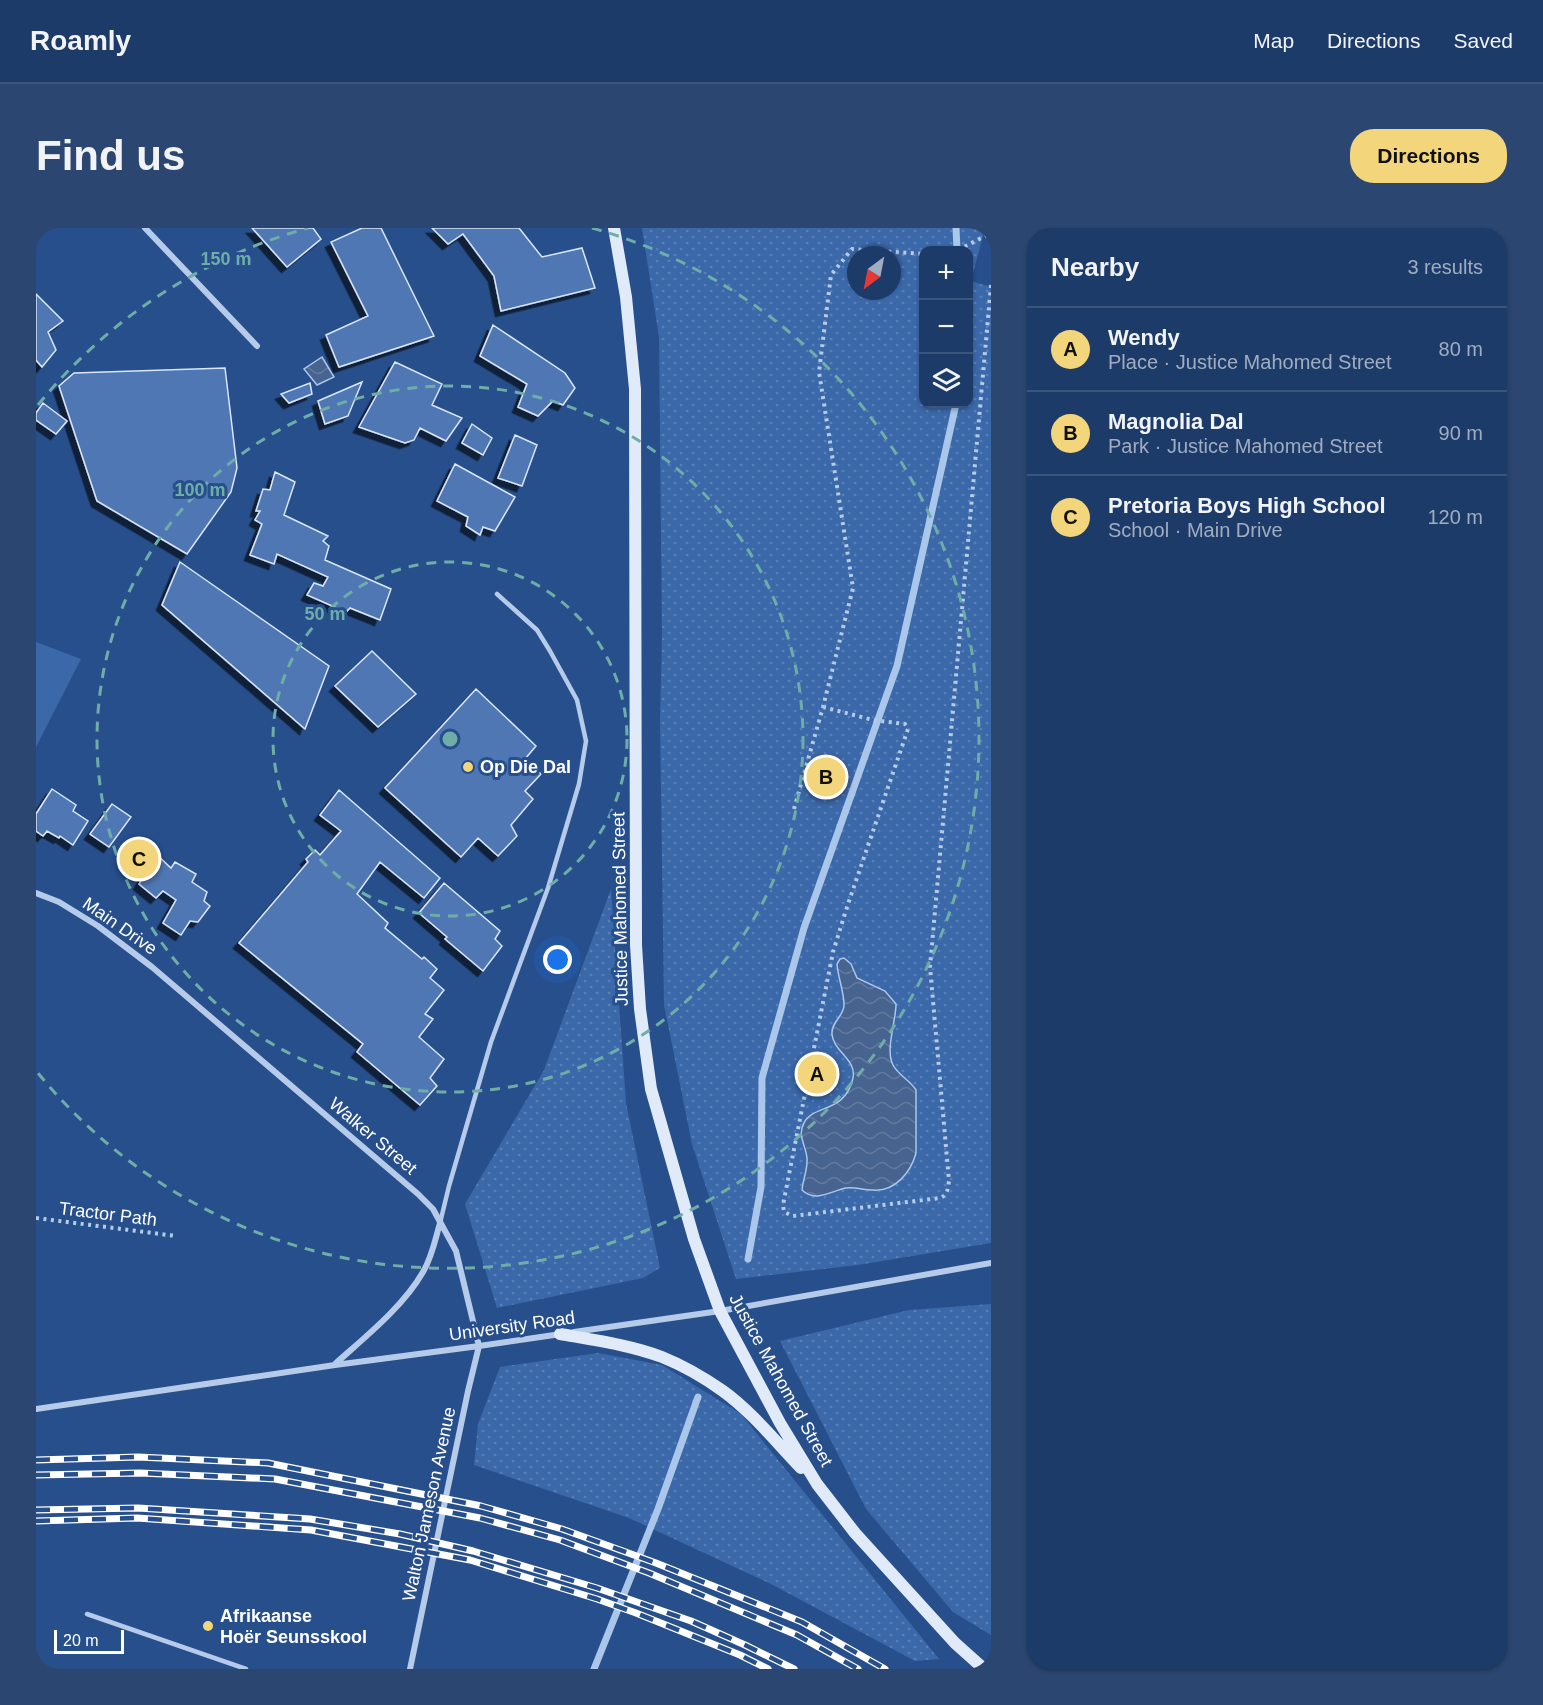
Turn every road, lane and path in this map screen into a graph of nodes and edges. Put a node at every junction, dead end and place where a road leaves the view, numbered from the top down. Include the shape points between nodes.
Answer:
1 (145, 228) edge
2 (614, 228) edge
3 (991, 234) edge
4 (966, 246) edge
5 (919, 254) edge
6 (991, 285) edge
7 (256, 346) dead end
8 (497, 594) dead end
9 (823, 707) junction
10 (794, 809) dead end
11 (36, 893) edge
12 (183, 992) joint
13 (36, 1218) edge
14 (440, 1223) junction
15 (176, 1236) dead end
16 (991, 1263) edge
17 (720, 1311) junction
18 (560, 1334) junction
19 (479, 1346) junction
20 (335, 1365) junction
21 (36, 1409) edge
22 (817, 1484) junction
23 (87, 1614) dead end
24 (246, 1669) edge
25 (410, 1669) edge
26 (984, 1669) edge

1 - 7 street
2 - 17 main road, Justice Mahomed Street via 635,388 636,945 640,1009 651,1089 694,1239
3 - 4 path
5 - 9 path via 852,249 831,275 819,372 853,588
6 - 9 path via 930,967 948,1189 940,1198 792,1216 784,1212 783,1205 833,952 908,729 905,724
8 - 14 lane via 537,630 550,651 577,700 586,741 579,784 548,888 491,1042
9 - 10 path
11 - 12 street, Main Drive via 98,926
12 - 14 street, Walker Street via 418,1194
13 - 15 path, Tractor Path
14 - 19 street, Walker Street via 456,1251
14 - 20 street via 423,1273 385,1318
16 - 17 street, University Road
17 - 18 street, University Road
17 - 22 main road, Justice Mahomed Street
18 - 19 street, University Road
18 - 22 main road via 616,1344 690,1371 723,1391 747,1412
19 - 20 street, University Road
19 - 25 street, Walton Jameson Avenue
20 - 21 street, University Road
22 - 26 main road, Justice Mahomed Street via 855,1533 955,1643
23 - 24 lane

